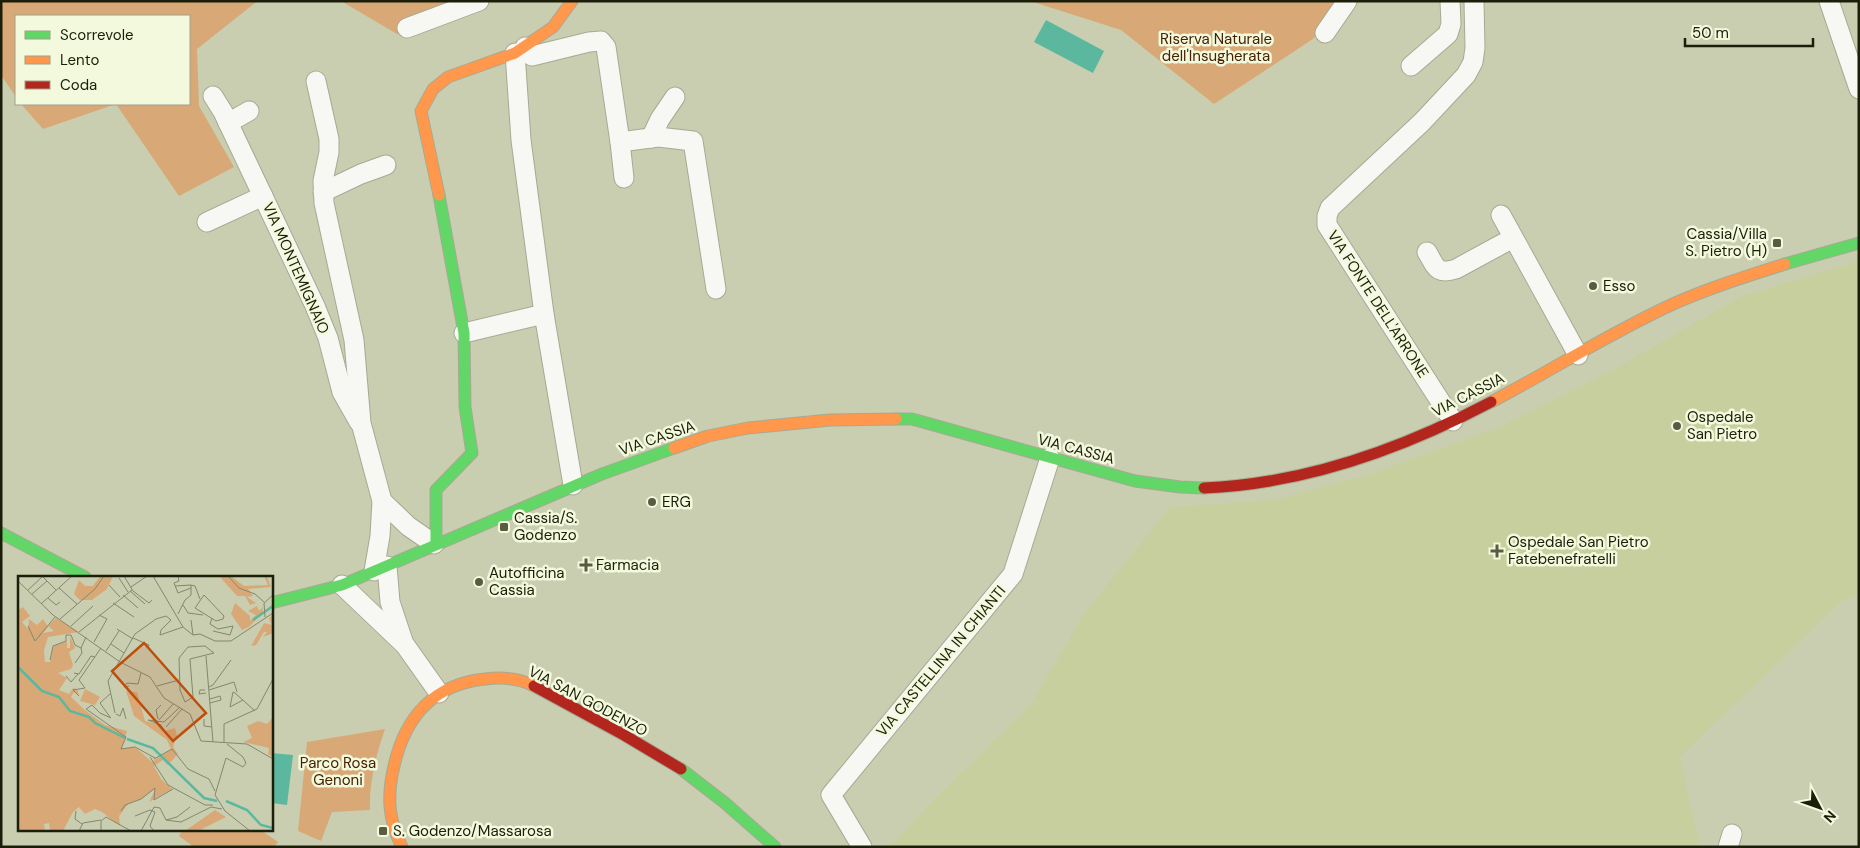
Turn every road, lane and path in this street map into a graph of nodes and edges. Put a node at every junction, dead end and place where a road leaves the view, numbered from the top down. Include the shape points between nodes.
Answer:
1 (479, 1) edge
2 (572, 1) edge
3 (1347, 1) edge
4 (1450, 1) edge
5 (1474, 1) edge
6 (1829, 1) edge
7 (407, 28) dead end
8 (1325, 33) dead end
9 (520, 50) junction
10 (1411, 66) dead end
11 (316, 81) dead end
12 (1859, 89) edge
13 (213, 96) dead end
14 (675, 97) dead end
15 (249, 111) dead end
16 (228, 123) junction
17 (651, 138) junction
18 (620, 142) junction
19 (386, 165) dead end
20 (624, 178) dead end
21 (323, 192) junction
22 (263, 196) junction
23 (1501, 215) dead end
24 (207, 222) dead end
25 (1513, 238) junction
26 (1859, 243) edge
27 (1427, 252) dead end
28 (716, 289) dead end
29 (544, 314) junction
30 (464, 333) junction
31 (1578, 355) junction
32 (1452, 421) junction
33 (361, 423) junction
34 (1050, 458) junction
35 (573, 485) junction
36 (382, 501) junction
37 (1, 533) edge
38 (435, 544) junction
39 (380, 568) junction
40 (83, 576) edge
41 (342, 584) junction
42 (272, 602) edge
43 (404, 645) junction
44 (439, 692) junction
45 (402, 847) edge
46 (775, 847) edge
47 (862, 847) edge

1 - 7 street
2 - 9 main road via 553,27
3 - 8 street
4 - 10 street via 1448,34
5 - 32 street, VIA FONTE DELL'ARRONE via 1475,48 1466,76 1330,208 1326,216 1327,225
6 - 12 street
9 - 18 street via 532,56 601,42 606,47
9 - 29 street via 521,140
9 - 30 main road via 448,77 433,89 421,111
11 - 21 street, VIA MONTEMIGNAIO via 329,139
13 - 16 street, VIA MONTEMIGNAIO
14 - 17 street
15 - 16 street
16 - 22 street, VIA MONTEMIGNAIO
17 - 18 street
17 - 28 street via 693,141
18 - 20 street
19 - 21 street
21 - 33 street, VIA MONTEMIGNAIO via 354,340
22 - 24 street, VIA MONTEMIGNAIO
22 - 33 street, VIA MONTEMIGNAIO via 320,316 343,395
23 - 25 street
25 - 27 street via 1447,272 1437,270
25 - 31 street
26 - 31 main road, VIA CASSIA via 1707,290
29 - 30 street
29 - 35 street
30 - 38 main road via 465,406 472,453 436,490
31 - 32 main road, VIA CASSIA
32 - 34 main road, VIA CASSIA via 1403,443 1346,462 1292,477 1235,487 1162,486
33 - 36 street, VIA MONTEMIGNAIO
34 - 35 main road, VIA CASSIA via 912,419 830,420 714,434
34 - 47 street, VIA CASTELLINA IN CHIANTI via 1013,574 831,795
35 - 38 main road, VIA CASSIA
36 - 38 street via 408,526
36 - 39 street, VIA MONTEMIGNAIO
37 - 40 main road
38 - 39 main road, VIA CASSIA
39 - 41 main road, VIA CASSIA
39 - 43 street, VIA MONTEMIGNAIO
41 - 42 main road, VIA CASSIA
41 - 43 street
43 - 44 street
44 - 45 main road, VIA SAN GODENZO via 408,725 395,762 389,808 394,832
44 - 46 main road, VIA SAN GODENZO via 484,678 528,683 684,772

